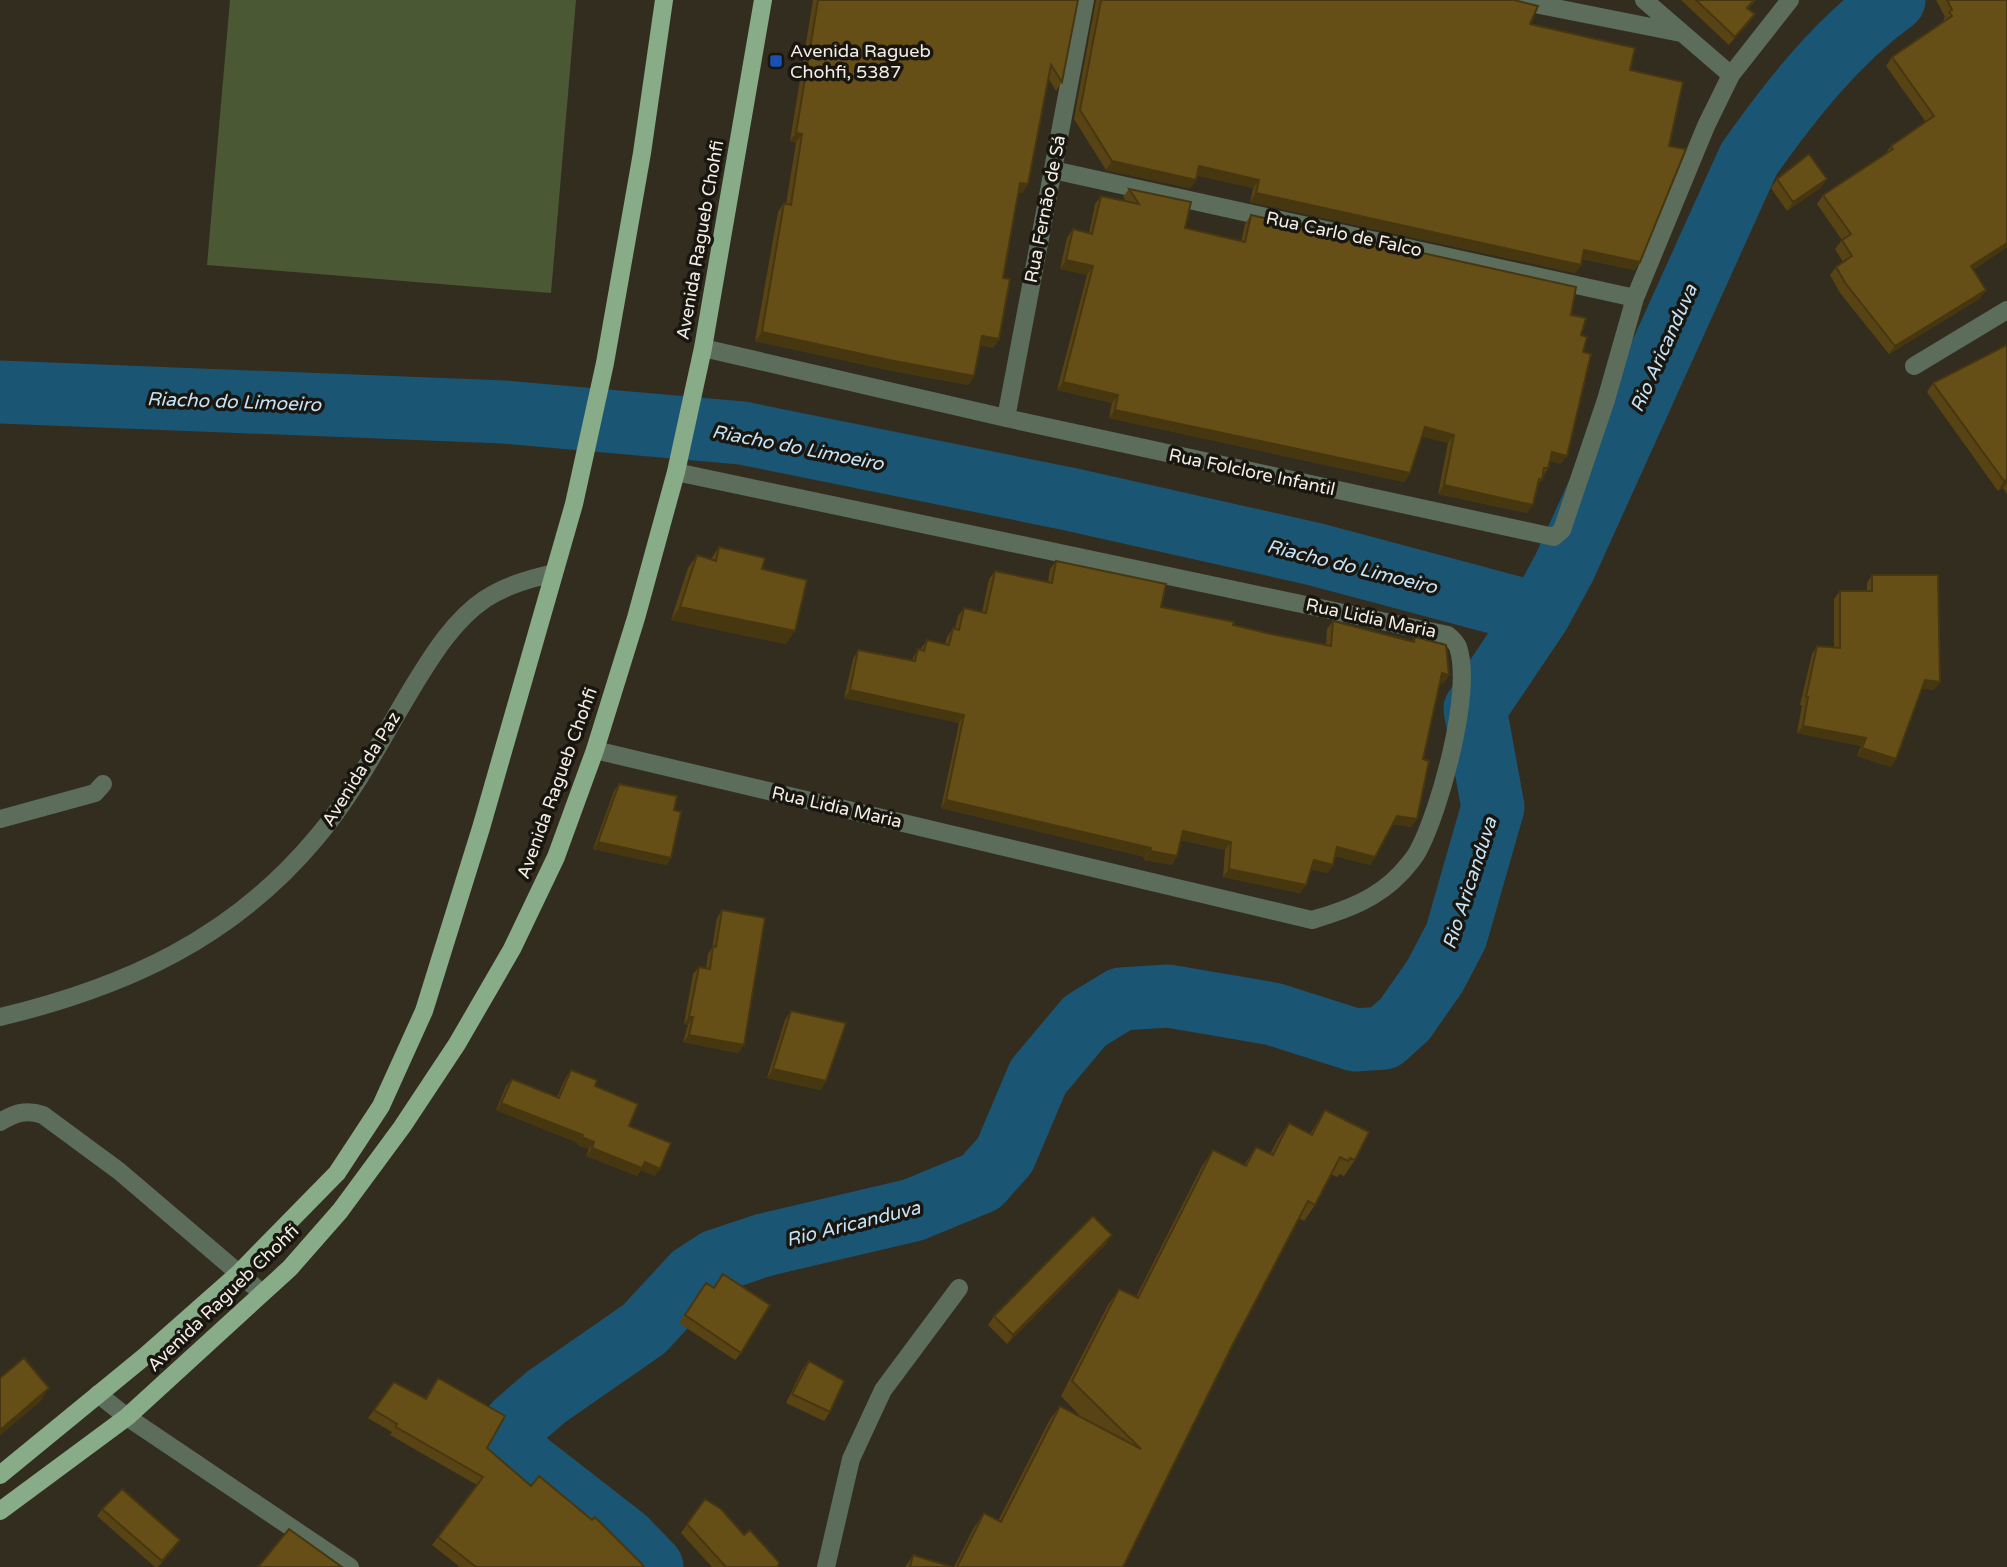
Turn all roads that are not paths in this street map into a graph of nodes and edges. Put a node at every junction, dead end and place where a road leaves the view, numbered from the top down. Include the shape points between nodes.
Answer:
1 (664, 0) edge
2 (763, 0) edge
3 (1085, 0) edge
4 (1515, 0) edge
5 (1644, 0) edge
6 (1790, 0) edge
7 (1681, 33) junction
8 (1731, 75) junction
9 (1053, 170) junction
10 (1635, 298) junction
11 (2007, 310) edge
12 (703, 348) junction
13 (1914, 366) dead end
14 (1006, 418) junction
15 (678, 464) junction
16 (554, 573) junction
17 (595, 750) junction
18 (103, 784) dead end
19 (0, 819) edge
20 (0, 1017) edge
21 (0, 1122) edge
22 (238, 1273) junction
23 (959, 1288) dead end
24 (262, 1293) junction
25 (97, 1394) junction
26 (127, 1417) junction
27 (0, 1475) edge
28 (0, 1511) edge
29 (350, 1567) edge
30 (826, 1567) edge

1 - 16 main road, Avenida Ragueb Chohfi via 606,363
2 - 12 main road, Avenida Ragueb Chohfi
3 - 9 street, Rua Fernão de Sá
4 - 7 street
5 - 7 street
6 - 8 street, Rua Folclore Infantil
7 - 8 street
8 - 10 street, Rua Folclore Infantil
9 - 10 street, Rua Carlo de Falco
9 - 14 street, Rua Fernão de Sá
10 - 14 street, Rua Folclore Infantil via 1562,530 1551,538
11 - 13 street
12 - 14 street, Rua Folclore Infantil
12 - 15 main road, Avenida Ragueb Chohfi
15 - 17 main road, Avenida Ragueb Chohfi
15 - 17 street, Rua Lidia Maria via 1448,635 1459,653 1461,696 1437,803 1418,853 1400,874 1378,894 1312,920
16 - 20 street, Avenida da Paz via 515,583 484,600 460,621 433,654 319,836 275,884 228,921 158,964 82,995
16 - 22 main road, Avenida Ragueb Chohfi via 424,1011 381,1105 337,1173
17 - 24 main road, Avenida Ragueb Chohfi via 556,856 512,949 457,1044 340,1211
18 - 19 street via 94,793
21 - 22 street via 17,1113 43,1115 120,1171
22 - 24 street
22 - 25 main road, Avenida Ragueb Chohfi
23 - 30 street via 883,1391 851,1459
24 - 26 main road, Avenida Ragueb Chohfi
25 - 26 street
25 - 27 main road, Avenida Ragueb Chohfi
26 - 28 main road, Avenida Ragueb Chohfi
26 - 29 street

